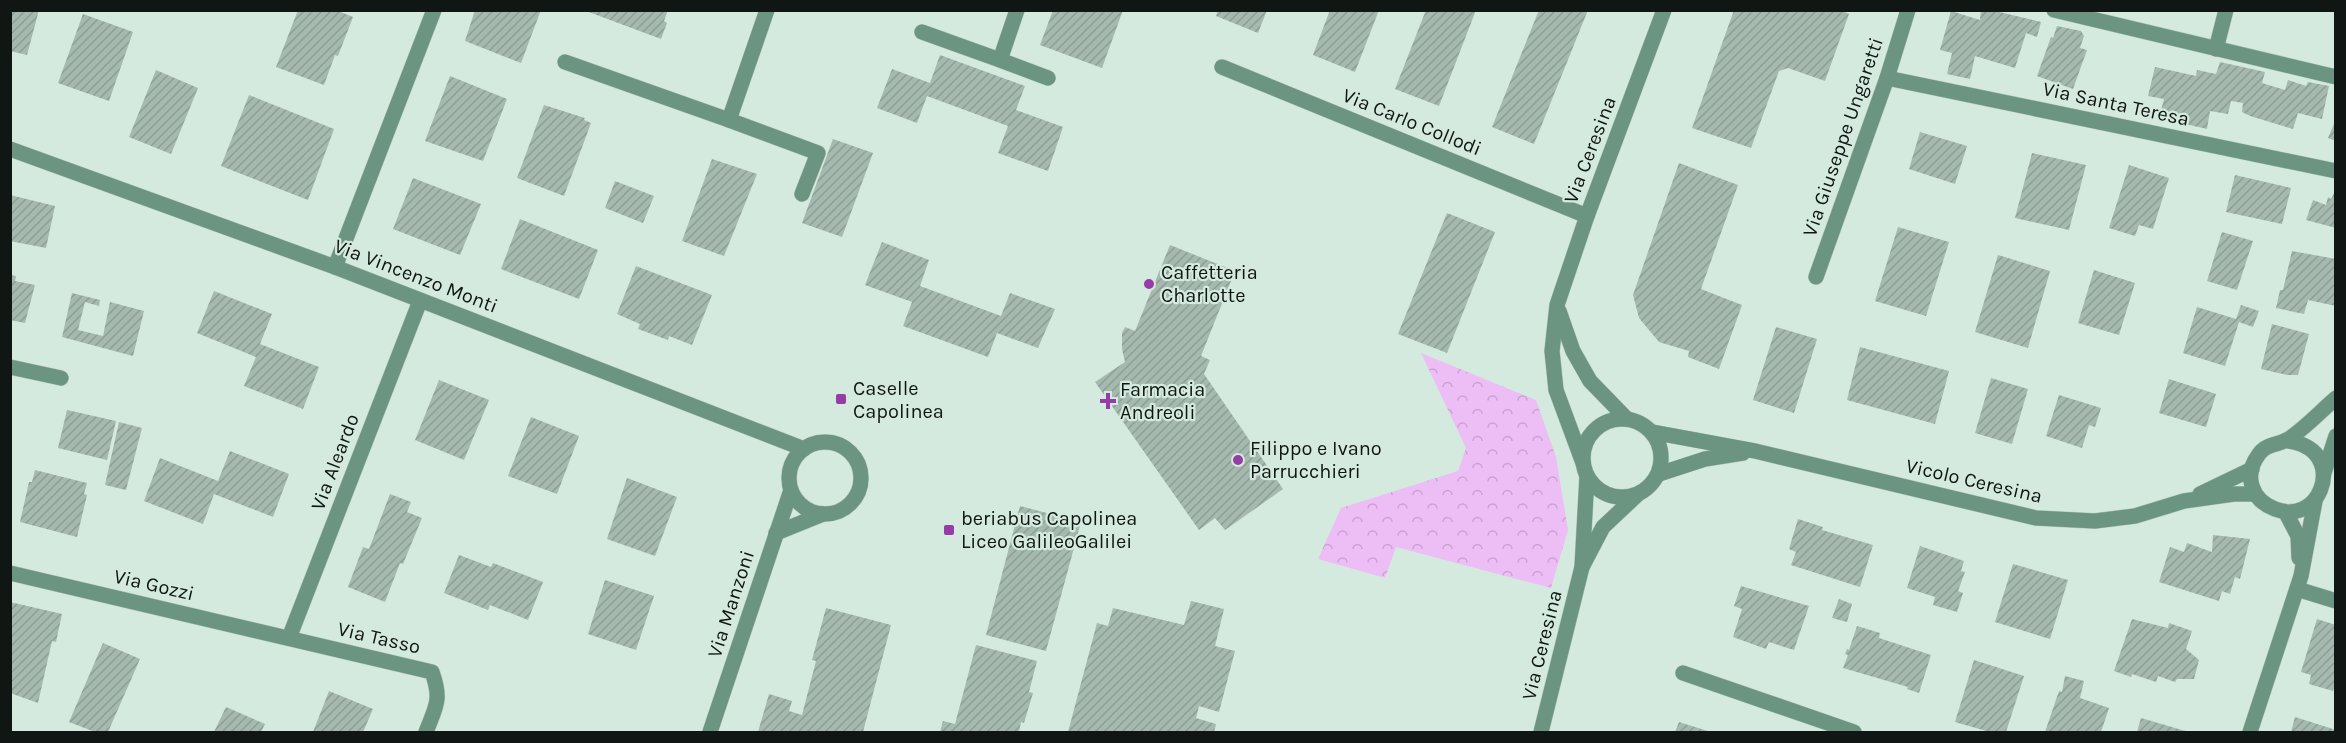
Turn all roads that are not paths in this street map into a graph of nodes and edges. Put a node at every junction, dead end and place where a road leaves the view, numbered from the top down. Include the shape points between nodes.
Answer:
1 (434, 10) edge
2 (767, 10) edge
3 (1017, 10) edge
4 (1664, 10) edge
5 (1908, 10) edge
6 (2054, 10) edge
7 (2226, 10) edge
8 (922, 32) dead end
9 (2216, 49) junction
10 (1000, 60) junction
11 (565, 62) dead end
12 (1222, 67) dead end
13 (2336, 77) edge
14 (1048, 78) dead end
15 (1887, 78) junction
16 (729, 120) junction
17 (10, 149) edge
18 (2336, 171) edge
19 (802, 194) dead end
20 (1587, 216) junction
21 (335, 267) junction
22 (1816, 277) dead end
23 (420, 301) junction
24 (1557, 305) junction
25 (10, 367) edge
26 (62, 378) dead end
27 (2336, 398) edge
28 (1626, 418) junction
29 (1653, 432) junction
30 (2336, 436) edge
31 (2286, 440) junction
32 (804, 449) junction
33 (1755, 451) junction
34 (2252, 469) junction
35 (1585, 470) junction
36 (2324, 473) junction
37 (1659, 474) junction
38 (791, 490) junction
39 (1637, 494) junction
40 (2255, 494) junction
41 (2184, 501) junction
42 (2315, 501) junction
43 (2286, 513) junction
44 (823, 514) junction
45 (776, 534) junction
46 (1582, 567) junction
47 (10, 573) edge
48 (2299, 582) junction
49 (2336, 601) edge
50 (289, 638) junction
51 (1683, 673) dead end
52 (426, 732) edge
53 (710, 732) edge
54 (1541, 732) edge
55 (1854, 732) edge
56 (2250, 732) edge

1 - 21 street
2 - 16 street
3 - 10 street
4 - 20 street, Via Ceresina
5 - 15 street, Via Giuseppe Ungaretti
6 - 9 street
7 - 9 street
8 - 10 street
9 - 13 street
10 - 14 street
11 - 16 street
12 - 20 street, Via Carlo Collodi
15 - 18 street, Via Santa Teresa
15 - 22 street, Via Giuseppe Ungaretti
16 - 19 street via 818,153
17 - 21 street, Via Vincenzo Monti
20 - 24 street, Via Ceresina
21 - 23 street, Via Vincenzo Monti
23 - 32 street, Via Vincenzo Monti
23 - 50 street, Via Aleardo
24 - 28 street via 1573,351 1590,381
24 - 35 street, Via Ceresina via 1552,351 1556,390
25 - 26 street
27 - 31 street, Vicolo Ceresina
28 - 29 street
28 - 35 street, Via Ceresina via 1612,419 1592,433 1584,449
29 - 33 street, Vicolo Ceresina
29 - 37 street via 1661,447
30 - 36 street
31 - 34 street, Vicolo Ceresina via 2259,453
31 - 36 street via 2305,445 2318,456
32 - 38 street via 791,467
32 - 44 street via 827,442 838,445 856,459 860,470 858,493 851,503 842,510
33 - 37 street, Vicolo Ceresina via 1705,459
33 - 41 street, Vicolo Ceresina via 2036,518 2095,521 2135,516
34 - 40 street
34 - 41 street, Vicolo Ceresina
35 - 39 street, Via Ceresina via 1597,488 1609,495
35 - 46 street, Via Ceresina
36 - 42 street
37 - 39 street, Via Ceresina
38 - 44 street via 804,507
38 - 45 street, Via Manzoni
39 - 46 street, Via Ceresina via 1603,527
40 - 41 street, Vicolo Ceresina
40 - 43 street via 2263,504
42 - 43 street via 2297,512
42 - 48 street
43 - 48 street via 2298,536
44 - 45 street
45 - 53 street, Via Manzoni
46 - 54 street, Via Ceresina
47 - 50 street, Via Gozzi
48 - 49 street
48 - 56 street
50 - 52 street, Via Tasso via 432,672 439,700
51 - 55 street

